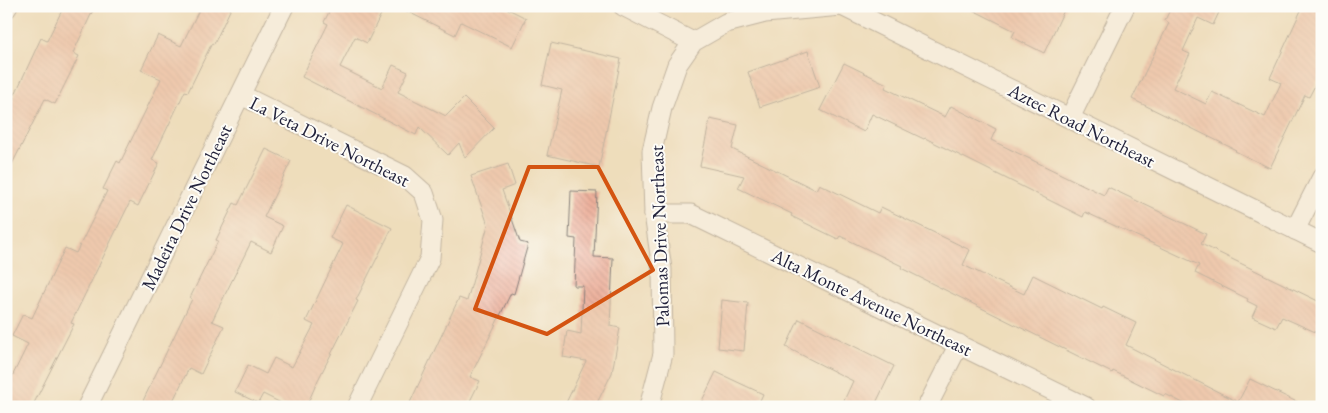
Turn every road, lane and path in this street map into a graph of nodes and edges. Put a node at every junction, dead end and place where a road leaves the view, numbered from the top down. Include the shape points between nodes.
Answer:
1 (284, 6) edge
2 (623, 6) edge
3 (842, 6) edge
4 (1125, 6) edge
5 (694, 42) junction
6 (241, 96) junction
7 (1070, 118) junction
8 (1322, 177) edge
9 (654, 214) junction
10 (1295, 230) junction
11 (1322, 243) edge
12 (959, 344) junction
13 (87, 407) edge
14 (357, 407) edge
15 (649, 407) edge
16 (928, 407) edge
17 (1086, 407) edge

1 - 6 street, Madeira Drive Northeast
2 - 5 street
3 - 5 street, Aztec Road Northeast via 765,13 726,23
3 - 7 street, Aztec Road Northeast
4 - 7 street
5 - 9 street, Palomas Drive Northeast via 677,65 652,150
6 - 13 street, Madeira Drive Northeast
6 - 14 street, La Veta Drive Northeast via 405,176 424,194 433,220 430,258
7 - 10 street, Aztec Road Northeast
8 - 10 street
9 - 12 street, Alta Monte Avenue Northeast via 691,214
9 - 15 street, Palomas Drive Northeast via 662,269 663,354
10 - 11 street, Aztec Road Northeast
12 - 16 street
12 - 17 street, Alta Monte Avenue Northeast

